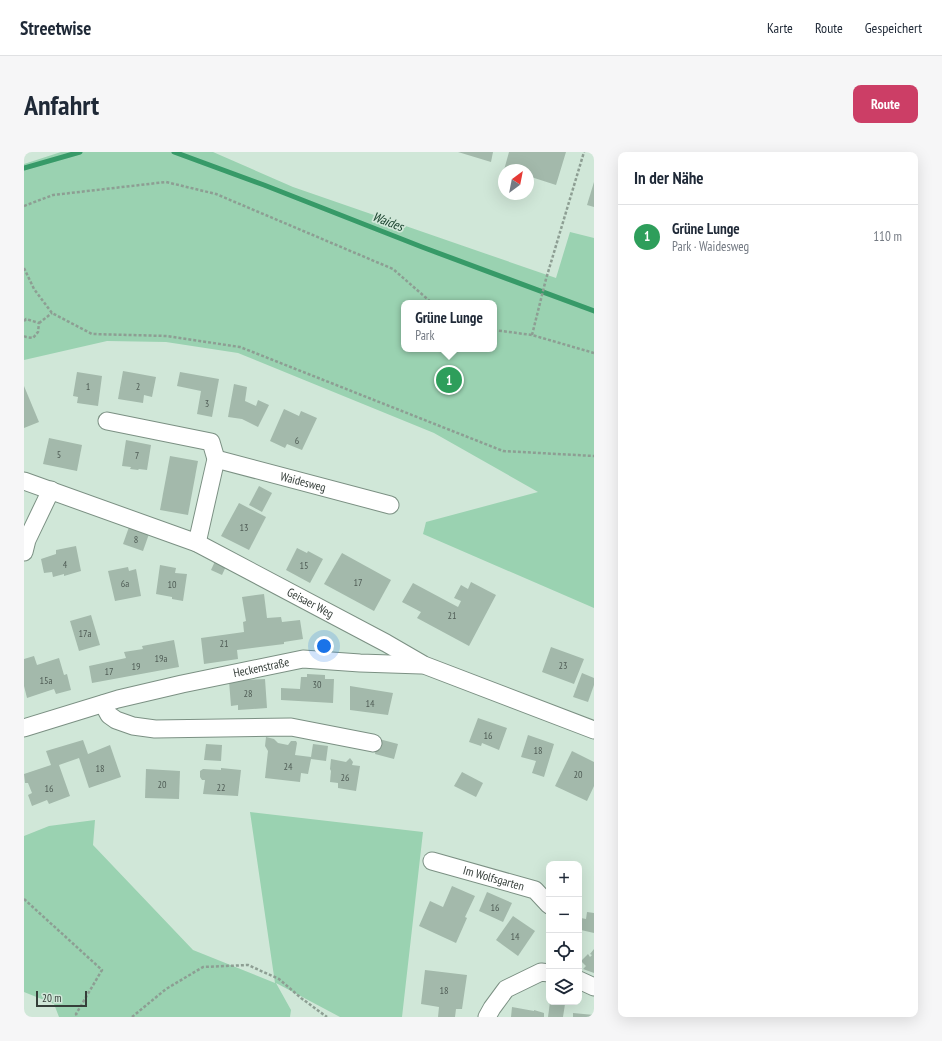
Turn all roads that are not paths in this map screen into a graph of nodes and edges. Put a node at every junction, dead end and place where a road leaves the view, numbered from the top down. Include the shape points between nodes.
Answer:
1 (108, 421) dead end
2 (216, 459) junction
3 (24, 481) edge
4 (51, 490) junction
5 (390, 506) dead end
6 (196, 543) junction
7 (24, 552) edge
8 (424, 665) junction
9 (103, 704) junction
10 (24, 728) edge
11 (594, 730) edge
12 (373, 742) dead end
13 (432, 861) dead end
14 (546, 902) edge
15 (546, 973) edge
16 (582, 981) edge
17 (594, 987) edge
18 (487, 1017) edge

1 - 2 street via 211,442
2 - 5 street, Waidesweg
2 - 6 street
3 - 4 street, Geisaer Weg
4 - 6 street, Geisaer Weg
4 - 7 street via 27,540
6 - 8 street, Geisaer Weg
8 - 9 street, Heckenstraße via 303,659 182,684
8 - 11 street, Geisaer Weg
9 - 10 street, Heckenstraße
9 - 12 street via 112,718 133,726 291,727
13 - 14 street, Im Wolfsgarten via 534,890
15 - 18 street via 541,972 506,989
16 - 17 street

